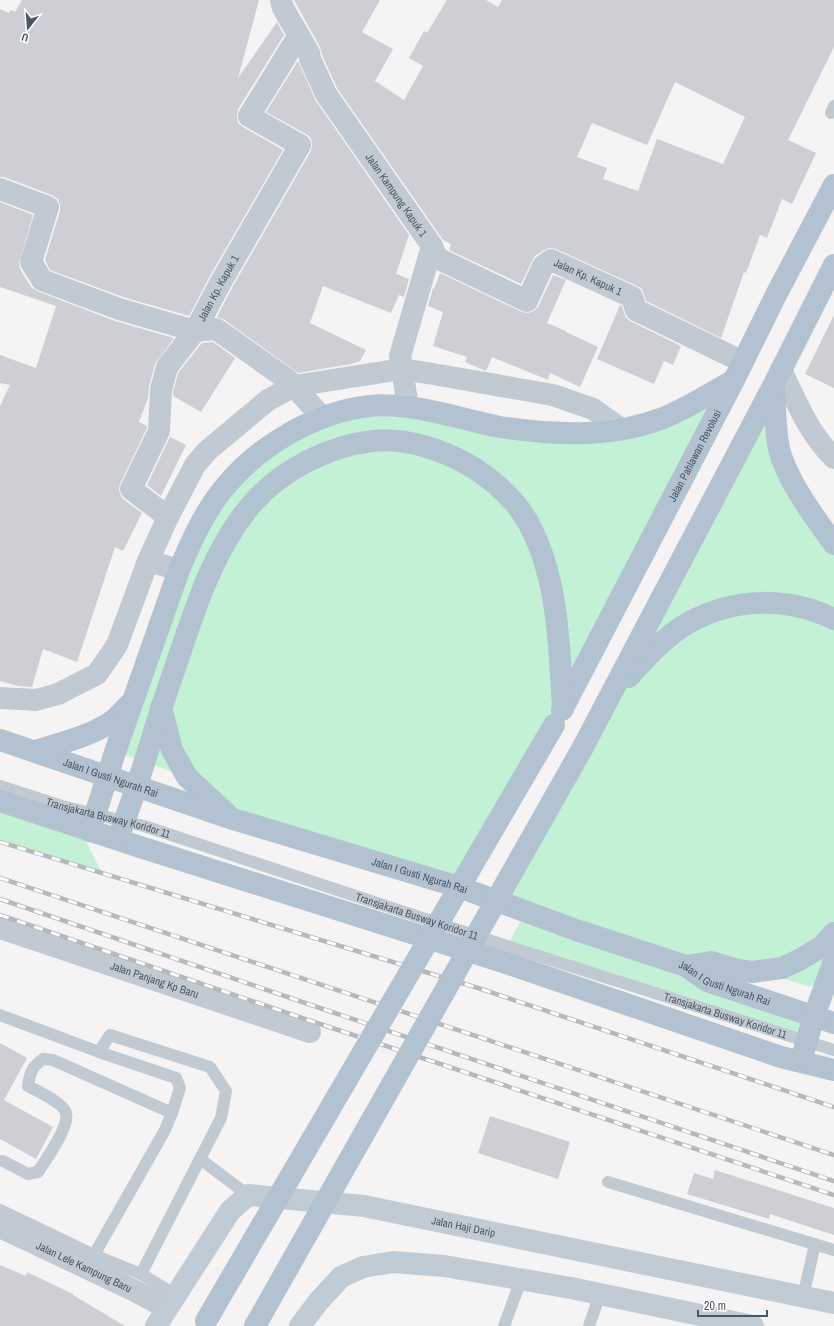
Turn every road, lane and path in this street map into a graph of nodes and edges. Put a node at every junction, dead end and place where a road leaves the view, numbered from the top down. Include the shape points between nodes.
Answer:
1 (281, 0) edge
2 (299, 35) junction
3 (834, 185) edge
4 (0, 189) edge
5 (432, 246) junction
6 (834, 265) edge
7 (195, 331) junction
8 (402, 370) junction
9 (739, 371) junction
10 (777, 377) junction
11 (294, 386) junction
12 (408, 407) junction
13 (323, 418) junction
14 (621, 429) junction
15 (834, 458) edge
16 (168, 517) junction
17 (834, 544) edge
18 (148, 561) junction
19 (179, 570) junction
20 (834, 619) edge
21 (0, 698) edge
22 (132, 702) junction
23 (605, 706) junction
24 (161, 707) junction
25 (558, 717) junction
26 (0, 740) edge
27 (35, 751) junction
28 (108, 776) junction
29 (0, 786) edge
30 (137, 786) junction
31 (0, 801) edge
32 (233, 819) junction
33 (93, 822) junction
34 (121, 830) junction
35 (459, 887) junction
36 (496, 900) junction
37 (0, 928) edge
38 (834, 933) edge
39 (834, 961) edge
40 (686, 966) junction
41 (0, 1015) edge
42 (814, 1016) junction
43 (834, 1023) edge
44 (310, 1032) dead end
45 (804, 1051) junction
46 (99, 1052) junction
47 (834, 1063) edge
48 (172, 1113) junction
49 (200, 1158) junction
50 (3, 1161) dead end
51 (608, 1182) dead end
52 (248, 1196) junction
53 (0, 1210) edge
54 (0, 1227) edge
55 (815, 1244) junction
56 (834, 1250) edge
57 (94, 1255) junction
58 (141, 1274) junction
59 (521, 1280) junction
60 (600, 1294) junction
61 (803, 1297) junction
62 (171, 1301) junction
63 (834, 1303) edge
64 (204, 1324) edge
65 (156, 1326) edge
66 (255, 1326) edge
67 (300, 1326) edge
68 (504, 1326) edge
69 (589, 1326) edge
70 (753, 1326) edge

1 - 2 street, Jalan Kampung Kapuk 1
2 - 5 street, Jalan Kampung Kapuk 1 via 326,94
2 - 7 street, Jalan Kp. Kapuk 1 via 249,116 300,145
3 - 9 main road, Jalan Pahlawan Revolusi
4 - 7 street via 48,207 31,262 42,280 119,309
5 - 8 street, Jalan Kampung Kapuk 1 via 400,356
5 - 9 street, Jalan Kp. Kapuk 1 via 436,258 528,301 543,266 551,260 632,297 636,310
6 - 10 main road
7 - 11 street via 216,329
7 - 16 street, Jalan Kp. Kapuk 1 via 167,367 161,390 159,431 131,489
8 - 11 street
8 - 12 street, Jalan Kampung Kapuk 1
8 - 14 street via 553,395 593,409
9 - 14 main road via 683,409 662,418
9 - 25 main road, Jalan Pahlawan Revolusi
10 - 15 street via 813,433
10 - 17 main road via 776,427 780,450 792,481
10 - 23 main road
11 - 13 street
11 - 16 street via 268,400 207,451 195,465
12 - 13 main road via 371,406
12 - 14 main road via 520,429 580,433
13 - 19 main road via 280,439 249,461 233,477 209,509
16 - 18 street
18 - 19 street
18 - 21 street via 117,645 97,674 58,694 36,700
19 - 22 main road
20 - 23 main road via 801,606 783,603 750,603 717,610 689,623 663,643 636,669
22 - 27 main road via 112,721 94,731
22 - 28 main road
23 - 36 main road, bridge
24 - 25 main road via 211,572 233,529 251,505 268,488 304,463 351,445 395,441 420,445 465,463 490,479 510,497 527,522 539,546 551,586 556,627
24 - 30 main road
24 - 32 main road via 172,750 187,776
25 - 35 main road, Jalan Pahlawan Revolusi, bridge
26 - 27 main road, Jalan I Gusti Ngurah Rai
27 - 28 main road, Jalan I Gusti Ngurah Rai
28 - 30 main road, Jalan I Gusti Ngurah Rai
28 - 33 main road
29 - 33 lane, Transjakarta Busway Koridor 11 via 62,806
30 - 32 main road, Jalan I Gusti Ngurah Rai
30 - 34 main road
31 - 33 main road
32 - 35 main road, Jalan I Gusti Ngurah Rai
33 - 34 main road
34 - 45 main road via 782,1057
35 - 36 main road, Jalan I Gusti Ngurah Rai
35 - 64 main road, Jalan Pahlawan Revolusi, bridge
36 - 40 main road, Jalan I Gusti Ngurah Rai via 576,930
36 - 66 main road, bridge
37 - 44 street, Jalan Panjang Kp Baru
38 - 40 main road via 821,947 782,968 752,972 712,962
39 - 42 main road
40 - 42 main road, Jalan I Gusti Ngurah Rai via 706,981
41 - 46 lane
42 - 43 main road, Jalan I Gusti Ngurah Rai
42 - 45 main road
45 - 47 main road
46 - 48 lane via 176,1078 180,1088
46 - 49 lane via 110,1035 210,1067 226,1091 221,1118
48 - 50 lane via 53,1060 43,1059 34,1065 29,1075 28,1086 62,1106 66,1113 65,1128 38,1172 28,1174
48 - 57 lane via 165,1130
49 - 52 lane
49 - 58 lane
51 - 55 lane
52 - 61 main road, Jalan Haji Darip via 364,1206
52 - 62 main road via 230,1211
53 - 57 lane
54 - 62 street, Jalan Lele Kampung Baru via 133,1290
55 - 56 lane
55 - 61 lane
57 - 58 lane
58 - 62 lane
59 - 60 main road
59 - 67 main road via 444,1266 393,1262 363,1267 341,1277
59 - 68 lane
60 - 69 lane
60 - 70 main road
61 - 63 main road, Jalan Haji Darip
62 - 65 main road

